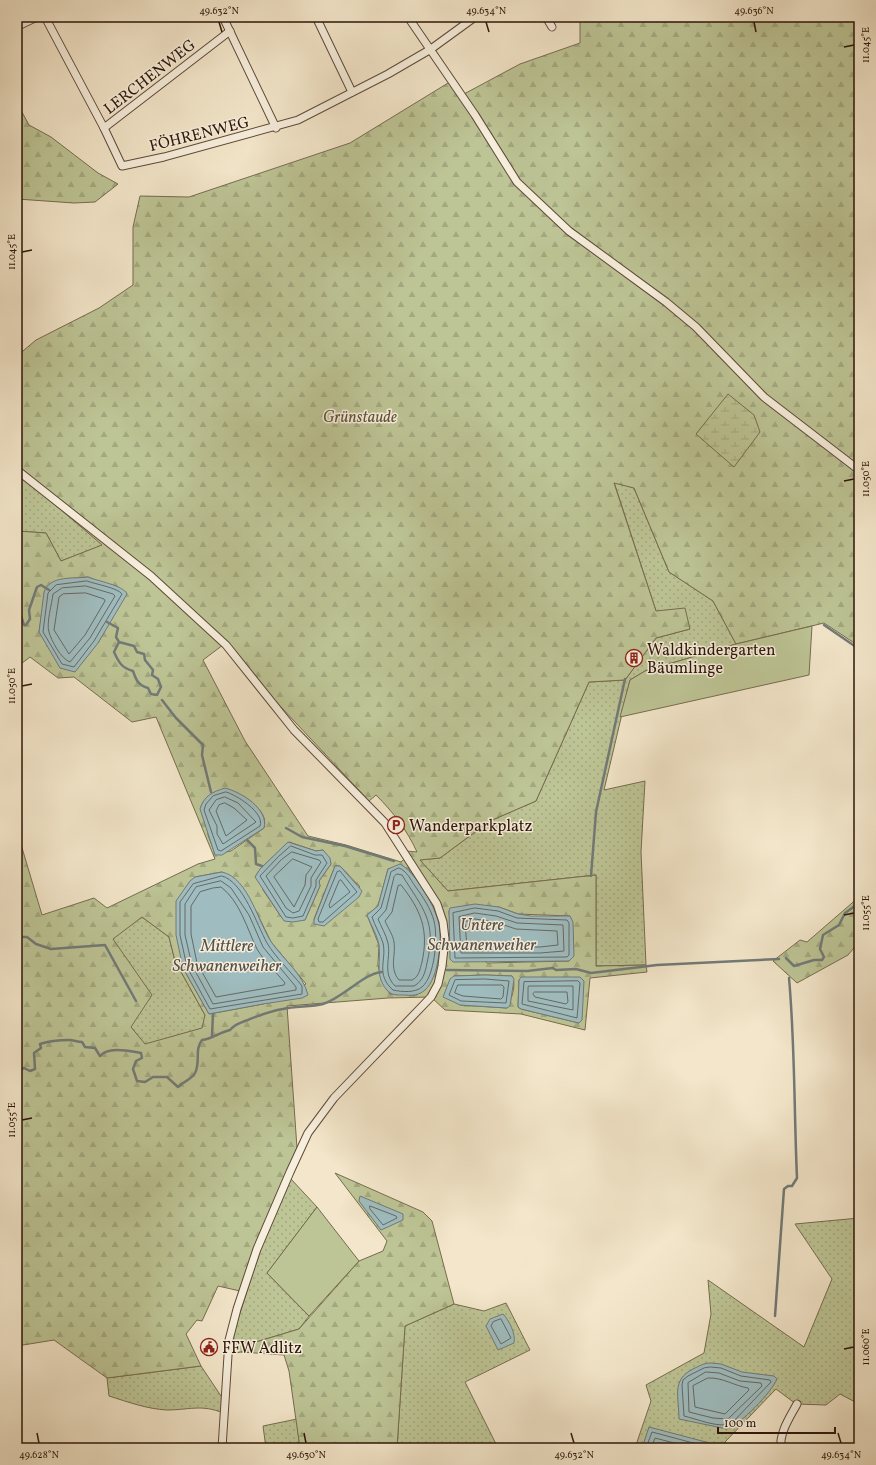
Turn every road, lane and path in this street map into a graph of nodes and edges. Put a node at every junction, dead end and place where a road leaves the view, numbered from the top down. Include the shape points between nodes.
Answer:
1 (37, 17) edge
2 (45, 17) edge
3 (223, 17) edge
4 (316, 17) edge
5 (408, 17) edge
6 (475, 17) edge
7 (546, 17) edge
8 (18, 25) edge
9 (552, 28) dead end
10 (230, 31) junction
11 (431, 49) junction
12 (352, 92) junction
13 (104, 128) junction
14 (276, 128) junction
15 (17, 470) edge
16 (859, 470) edge
17 (797, 1404) dead end
18 (222, 1448) edge
19 (781, 1448) edge

1 - 8 street
2 - 13 street, FÖHRENWEG
3 - 10 street
4 - 12 street
5 - 11 street
6 - 11 street, FÖHRENWEG
7 - 9 street
10 - 13 street, LERCHENWEG
10 - 14 street
11 - 12 street, FÖHRENWEG
11 - 16 street via 517,182 569,231 696,327 764,397
12 - 14 street, FÖHRENWEG via 298,120
13 - 14 street, FÖHRENWEG via 122,166
15 - 18 street via 151,576 226,645 294,730 385,823 437,904 443,922 445,939 442,966 438,984 431,997 334,1098 308,1133 257,1249 229,1340
17 - 19 street via 785,1427

